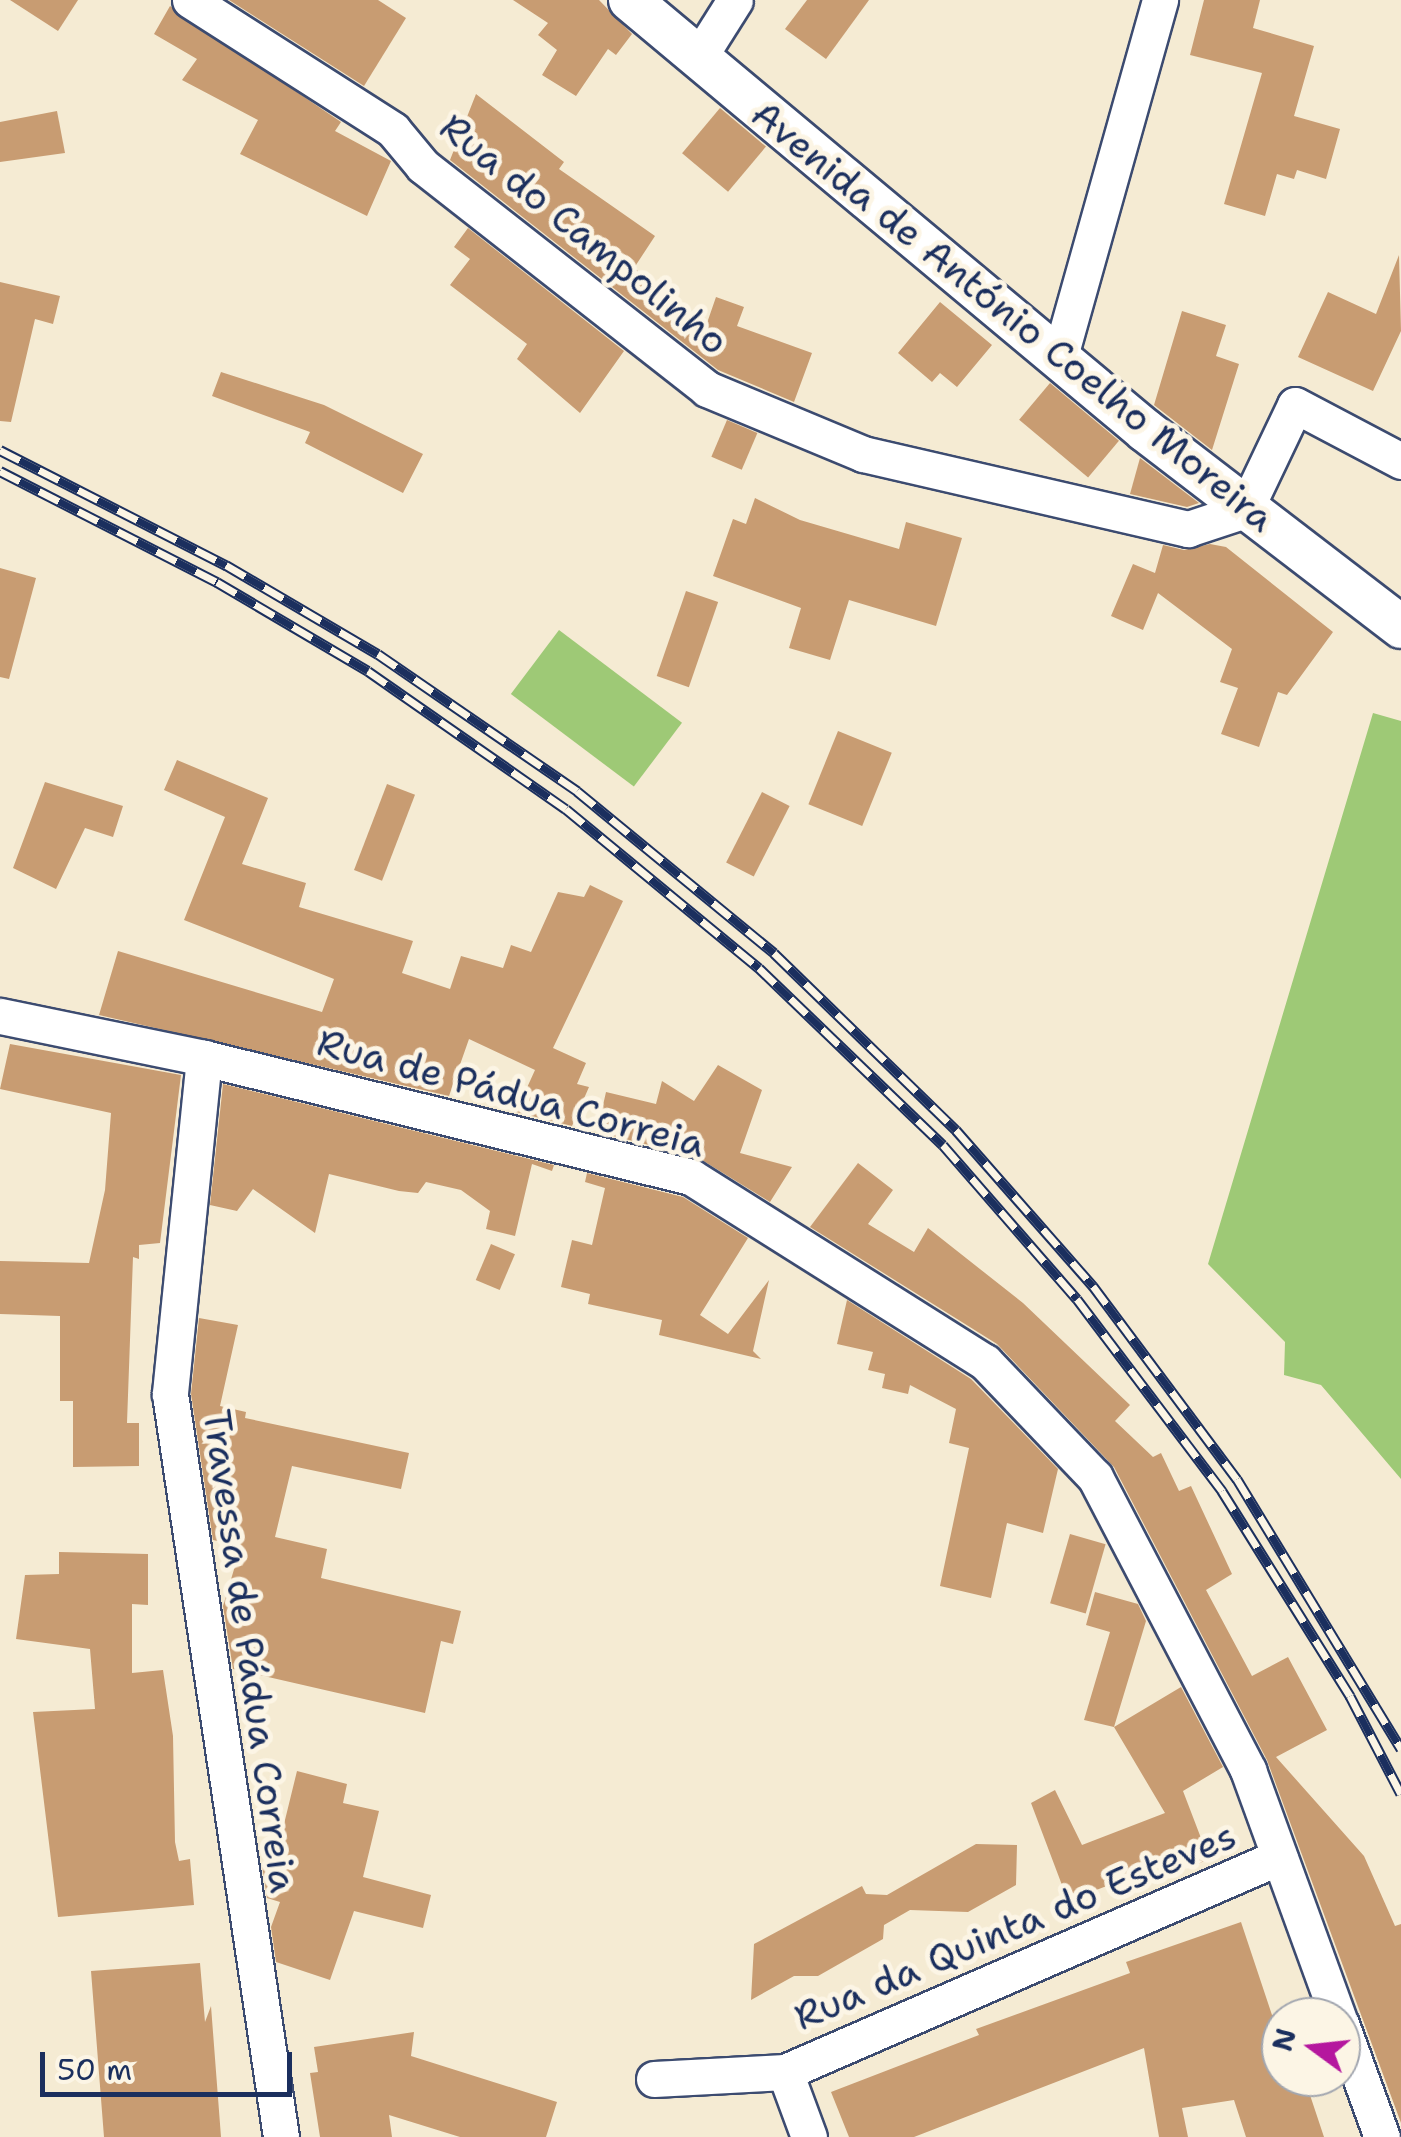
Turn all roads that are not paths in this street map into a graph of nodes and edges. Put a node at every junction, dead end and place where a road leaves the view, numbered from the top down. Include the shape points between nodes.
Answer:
1 (190, 0) edge
2 (630, 0) edge
3 (735, 0) edge
4 (1160, 0) edge
5 (699, 57) junction
6 (1060, 356) junction
7 (1401, 461) edge
8 (1246, 510) junction
9 (1401, 626) edge
10 (0, 1016) edge
11 (204, 1058) junction
12 (1280, 1857) junction
13 (1331, 1997) edge
14 (785, 2072) junction
15 (654, 2079) dead end
16 (1361, 2079) edge
17 (281, 2137) edge
18 (809, 2137) edge
19 (1382, 2137) edge

1 - 8 street, Rua do Campolinho via 393,130 423,166 707,388 863,454 1188,530
2 - 5 street, Avenida de António Coelho Moreira
3 - 5 street
4 - 6 street
5 - 6 street, Avenida de António Coelho Moreira
6 - 8 street, Avenida de António Coelho Moreira
7 - 8 street via 1295,404
8 - 9 street, Avenida de António Coelho Moreira
10 - 11 street, Rua de Pádua Correia
11 - 12 street, Rua de Pádua Correia via 692,1177 984,1362 1095,1477 1248,1770
11 - 17 street, Travessa de Pádua Correia via 170,1394
12 - 13 street, Rua de Pádua Correia
12 - 14 street, Rua da Quinta do Esteves
14 - 15 street
14 - 18 street
16 - 19 street

